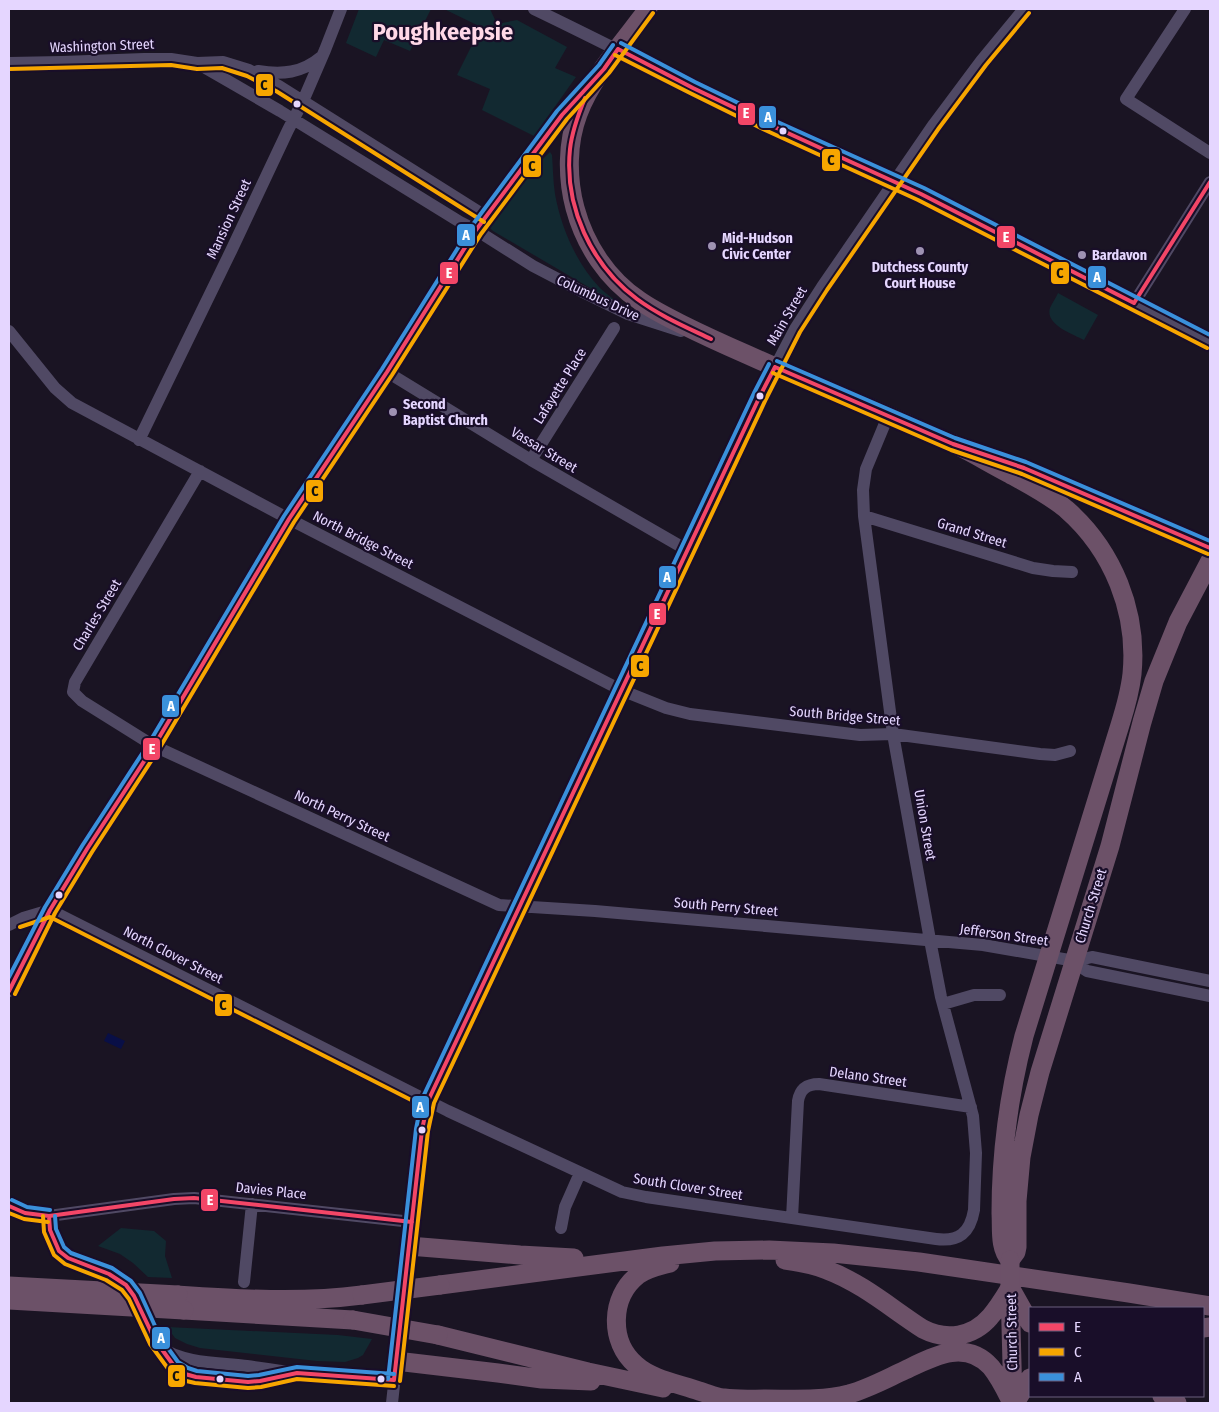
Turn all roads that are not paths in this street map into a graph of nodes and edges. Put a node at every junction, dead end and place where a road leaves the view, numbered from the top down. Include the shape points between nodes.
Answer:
1 (341, 9) edge
2 (534, 9) edge
3 (648, 9) edge
4 (1024, 9) edge
5 (1185, 9) edge
6 (618, 49) junction
7 (323, 56) junction
8 (9, 63) edge
9 (197, 63) junction
10 (239, 66) junction
11 (604, 69) junction
12 (303, 101) junction
13 (294, 119) junction
14 (1210, 153) edge
15 (1210, 182) edge
16 (894, 183) junction
17 (487, 217) junction
18 (476, 230) junction
19 (1134, 303) junction
20 (614, 328) dead end
21 (9, 331) edge
22 (711, 339) junction
23 (1210, 342) edge
24 (775, 367) junction
25 (387, 372) junction
26 (888, 416) junction
27 (139, 440) junction
28 (953, 444) junction
29 (531, 460) junction
30 (200, 471) junction
31 (864, 516) junction
32 (289, 519) junction
33 (1210, 548) edge
34 (687, 550) junction
35 (1210, 561) edge
36 (1072, 572) dead end
37 (621, 690) junction
38 (1120, 725) joint
39 (893, 734) junction
40 (154, 746) junction
41 (1070, 751) dead end
42 (519, 906) junction
43 (50, 910) junction
44 (9, 925) edge
45 (930, 940) junction
46 (1049, 956) junction
47 (1075, 960) junction
48 (1210, 981) edge
49 (9, 992) edge
50 (1000, 995) dead end
51 (1210, 996) edge
52 (943, 1004) junction
53 (428, 1101) junction
54 (971, 1107) junction
55 (580, 1173) junction
56 (252, 1204) junction
57 (9, 1206) edge
58 (49, 1216) junction
59 (792, 1218) junction
60 (412, 1222) junction
61 (561, 1228) dead end
62 (960, 1236) joint
63 (409, 1246) junction
64 (721, 1251) junction
65 (642, 1258) junction
66 (1010, 1260) junction
67 (244, 1282) dead end
68 (9, 1286) edge
69 (1010, 1288) junction
70 (9, 1300) edge
71 (181, 1302) junction
72 (1204, 1304) edge
73 (1029, 1321) edge
74 (396, 1361) junction
75 (1029, 1379) edge
76 (394, 1380) junction
77 (651, 1386) junction
78 (1164, 1397) edge
79 (722, 1398) junction
80 (392, 1403) edge
81 (751, 1403) edge
82 (1013, 1403) edge
83 (1177, 1403) edge

1 - 7 street, Mansion Street
2 - 6 street
3 - 6 highway
4 - 16 street, Main Street via 981,61
5 - 14 street via 1126,99
6 - 11 highway
6 - 16 street via 739,111
7 - 10 street via 308,67 289,73
7 - 12 street, Mansion Street
8 - 9 street, Washington Street via 171,59
9 - 10 street, Washington Street via 223,62
9 - 13 street, Washington Street
10 - 12 street, Washington Street via 270,80
11 - 17 street via 570,105
11 - 22 highway via 581,106 572,138 570,181 580,223 600,261 629,293
12 - 13 street, Mansion Street
12 - 17 street
13 - 18 street, Columbus Drive
13 - 27 street, Mansion Street
15 - 19 street
16 - 19 street
16 - 24 street, Main Street via 822,287
17 - 18 street
18 - 22 street, Columbus Drive via 550,276 611,306 656,324
18 - 25 street
19 - 23 street
20 - 29 street, Lafayette Place
21 - 27 street, North Bridge Street via 55,388 72,403
22 - 24 highway, Columbus Drive
24 - 26 highway, Columbus Drive
24 - 34 street, Main Street
25 - 29 street, Vassar Street
25 - 32 street
26 - 28 highway, Columbus Drive
26 - 31 street, Union Street via 866,468 862,490
27 - 30 street, North Bridge Street
28 - 33 street, Columbus Drive via 1024,468
28 - 38 highway, Columbus Drive via 1052,498 1080,523 1107,558 1124,597 1133,640 1131,683
29 - 34 street, Vassar Street
30 - 32 street, North Bridge Street
30 - 40 street, Charles Street via 75,682 74,692 82,701
31 - 36 street, Grand Street via 1033,568
31 - 39 street, Union Street
32 - 37 street, North Bridge Street
32 - 40 street
34 - 37 street, Main Street
35 - 47 highway, Church Street via 1178,622 1154,682 1110,846
37 - 39 street, South Bridge Street via 690,714 860,735
37 - 42 street, Main Street
38 - 46 highway, Church Street
39 - 41 street, South Bridge Street via 1040,754
39 - 45 street, Union Street
40 - 42 street, North Perry Street via 499,905
40 - 43 street
42 - 45 street, South Perry Street
42 - 53 street, Main Street
43 - 44 street
43 - 49 street
43 - 53 street, North Clover Street
45 - 46 street, Jefferson Street
45 - 52 street, Union Street
46 - 47 street, Jefferson Street
46 - 66 highway, Church Street via 1020,1054 1005,1131 1002,1247
47 - 48 street, Jefferson Street via 1092,957
47 - 51 street, Jefferson Street via 1087,971
47 - 66 highway, Church Street via 1040,1072 1024,1137 1017,1247
50 - 52 street via 974,996
52 - 54 street, Union Street
53 - 55 street, South Clover Street
53 - 60 street, Main Street
54 - 59 street, Delano Street via 808,1085 798,1101
54 - 62 street, Union Street via 976,1146 975,1194 971,1223
55 - 59 street, South Clover Street via 634,1195
55 - 61 street via 565,1208
56 - 58 street, Davies Place via 183,1198
56 - 60 street, Davies Place
56 - 67 street
57 - 58 street, Davies Place via 25,1213
58 - 76 street via 50,1230 60,1251 68,1258 109,1274 126,1285 152,1336 177,1357 296,1373
59 - 62 street, South Clover Street via 941,1240
60 - 63 street, Main Street
63 - 65 highway via 553,1258
63 - 74 street, Main Street
64 - 65 highway
64 - 69 highway via 803,1263 826,1270 857,1284 923,1329 944,1336 964,1334 978,1327 990,1317
64 - 72 highway via 805,1251 898,1259
64 - 79 highway via 654,1267 638,1276 622,1297 616,1322 622,1346 630,1360 641,1369
65 - 71 highway, bridge via 362,1295 304,1300
66 - 69 highway, Church Street, bridge
68 - 71 highway, bridge
69 - 73 highway
69 - 82 highway, Church Street
70 - 71 highway, bridge
71 - 77 highway, bridge via 353,1320 438,1335
74 - 76 street, Main Street
74 - 77 highway via 542,1380
75 - 82 highway
76 - 80 street, Main Street
77 - 79 highway
78 - 83 highway
79 - 81 highway
79 - 82 highway via 838,1396 877,1384 935,1356 954,1352 973,1355 988,1364

